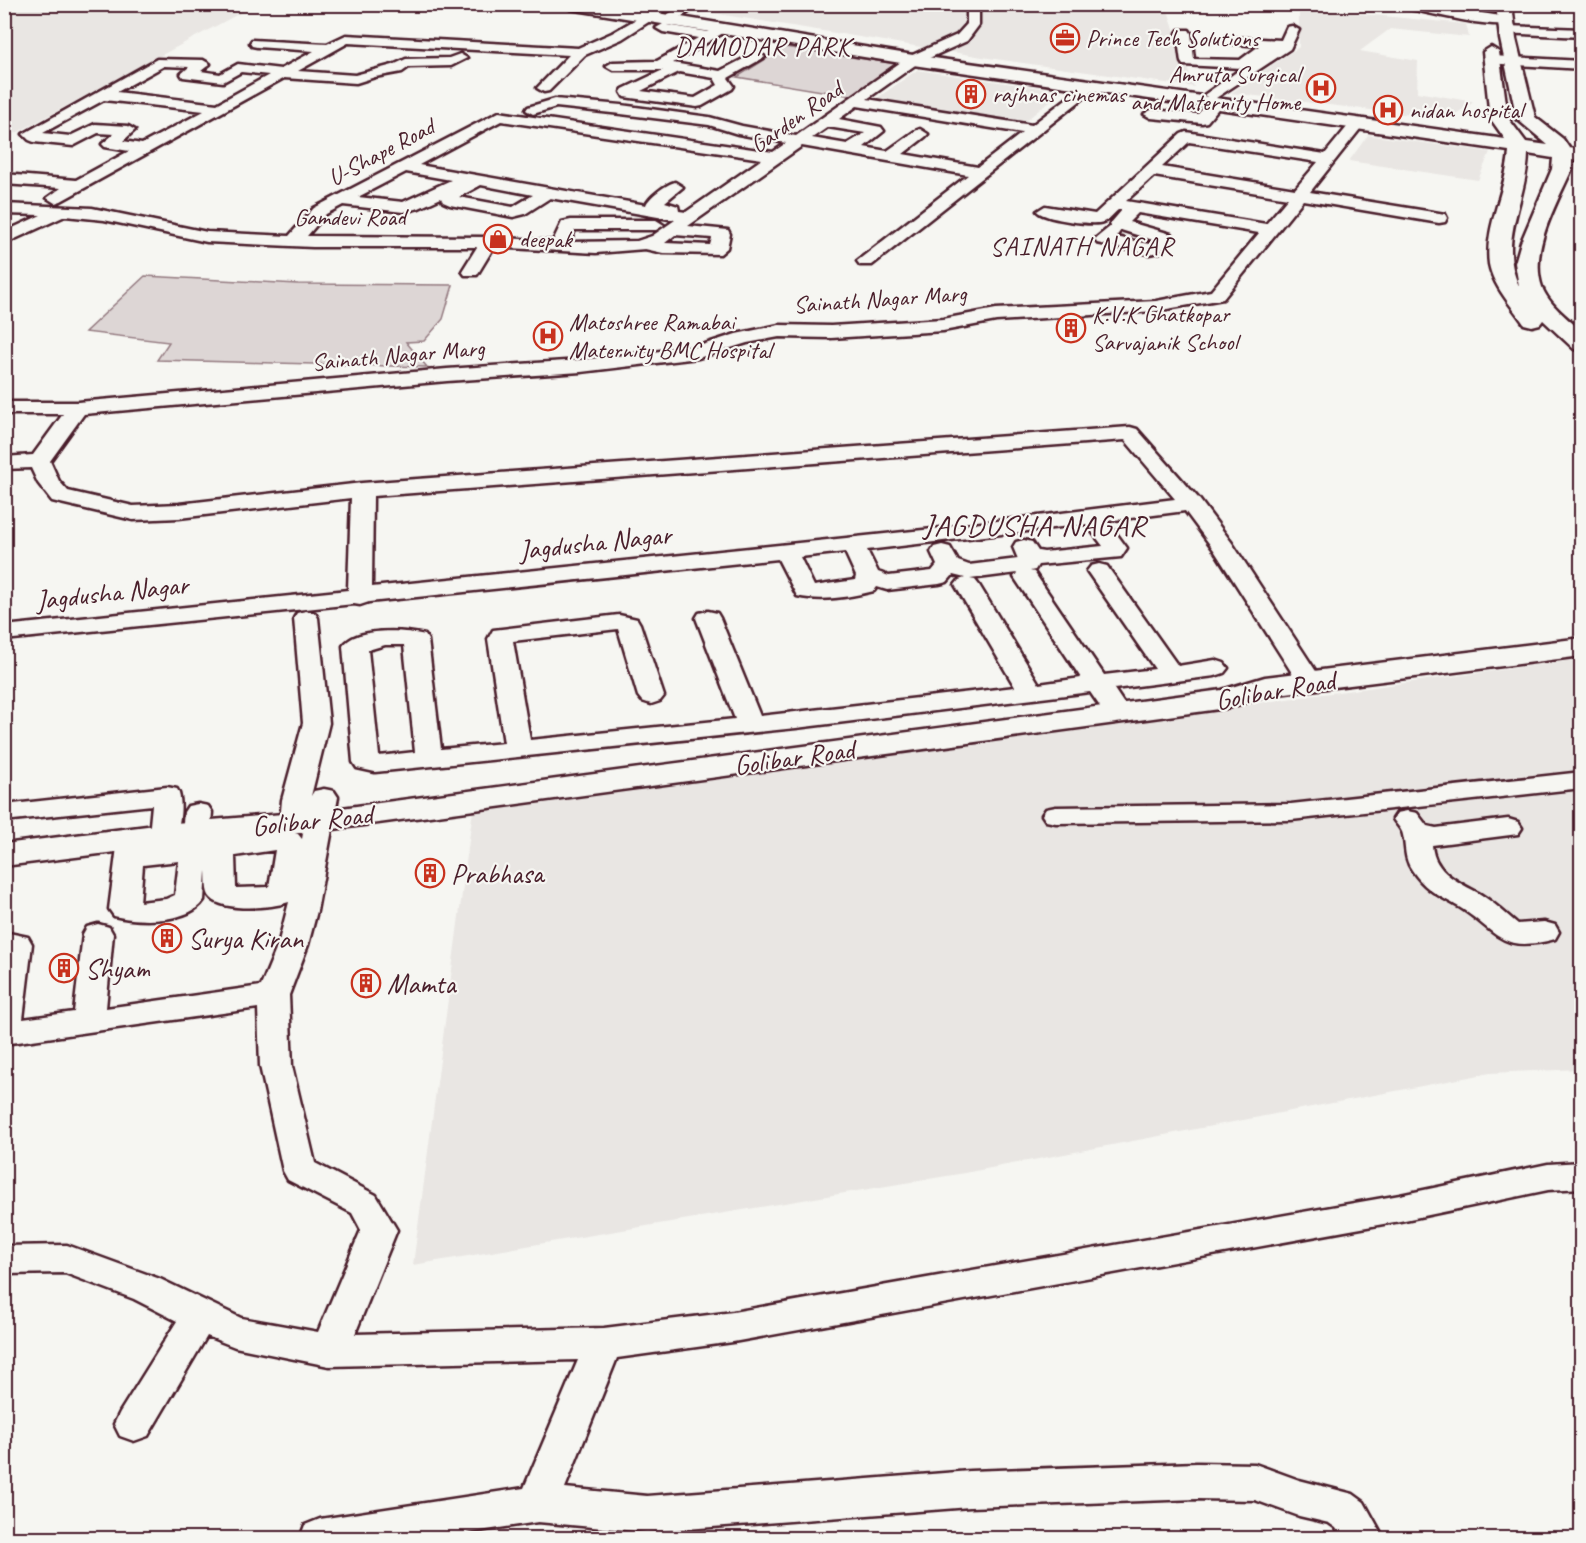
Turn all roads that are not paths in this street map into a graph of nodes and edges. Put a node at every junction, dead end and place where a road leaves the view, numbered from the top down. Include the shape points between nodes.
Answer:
1 (570, 4) edge
2 (617, 4) edge
3 (696, 4) edge
4 (973, 4) edge
5 (1404, 4) edge
6 (1484, 12) edge
7 (662, 18) junction
8 (1567, 20) dead end
9 (1536, 22) junction
10 (1506, 24) edge
11 (1293, 30) dead end
12 (716, 33) junction
13 (1184, 33) dead end
14 (1581, 33) edge
15 (1488, 37) junction
16 (1230, 40) dead end
17 (257, 43) dead end
18 (413, 43) junction
19 (1279, 43) junction
20 (696, 45) junction
21 (473, 46) junction
22 (719, 48) dead end
23 (580, 52) junction
24 (398, 54) dead end
25 (322, 55) junction
26 (920, 56) junction
27 (758, 57) dead end
28 (342, 59) dead end
29 (1492, 60) junction
30 (1513, 61) junction
31 (1581, 65) edge
32 (616, 66) dead end
33 (667, 69) junction
34 (1196, 69) dead end
35 (1248, 70) junction
36 (281, 74) junction
37 (722, 75) junction
38 (1495, 81) junction
39 (1518, 83) junction
40 (1092, 86) junction
41 (231, 88) dead end
42 (544, 88) dead end
43 (252, 90) junction
44 (191, 91) dead end
45 (102, 95) junction
46 (1213, 99) junction
47 (857, 102) junction
48 (171, 103) junction
49 (1523, 106) junction
50 (218, 108) junction
51 (612, 108) junction
52 (533, 110) dead end
53 (1499, 111) junction
54 (657, 114) junction
55 (591, 121) dead end
56 (704, 121) junction
57 (760, 121) dead end
58 (832, 122) junction
59 (1357, 124) junction
60 (1422, 124) junction
61 (735, 126) junction
62 (638, 127) dead end
63 (181, 129) junction
64 (1035, 130) junction
65 (678, 134) dead end
66 (920, 134) dead end
67 (1187, 135) junction
68 (792, 140) junction
69 (1516, 141) junction
70 (854, 147) junction
71 (145, 148) junction
72 (1571, 150) edge
73 (777, 157) junction
74 (889, 157) junction
75 (1329, 159) junction
76 (405, 167) junction
77 (421, 170) junction
78 (1149, 170) junction
79 (979, 172) junction
80 (383, 178) junction
81 (4, 179) edge
82 (470, 182) junction
83 (80, 184) junction
84 (675, 187) dead end
85 (1300, 195) junction
86 (543, 196) junction
87 (340, 200) junction
88 (59, 204) junction
89 (1052, 205) dead end
90 (1112, 206) junction
91 (1134, 208) junction
92 (4, 209) edge
93 (1439, 218) dead end
94 (684, 224) junction
95 (1113, 231) dead end
96 (1271, 231) junction
97 (4, 238) edge
98 (1500, 238) junction
99 (294, 241) junction
100 (489, 242) junction
101 (1532, 242) junction
102 (645, 244) junction
103 (560, 245) junction
104 (665, 248) junction
105 (866, 261) dead end
106 (471, 271) dead end
107 (1581, 344) edge
108 (1581, 364) edge
109 (4, 408) edge
110 (78, 408) junction
111 (39, 461) junction
112 (4, 464) edge
113 (362, 490) junction
114 (1191, 504) junction
115 (1092, 516) junction
116 (1010, 526) junction
117 (933, 536) junction
118 (853, 544) junction
119 (786, 551) junction
120 (949, 566) junction
121 (1028, 567) junction
122 (1099, 571) dead end
123 (868, 576) junction
124 (967, 585) dead end
125 (360, 598) junction
126 (306, 618) dead end
127 (708, 618) dead end
128 (4, 633) edge
129 (1581, 647) edge
130 (1215, 668) dead end
131 (1171, 674) junction
132 (1310, 682) junction
133 (1031, 692) junction
134 (651, 696) dead end
135 (1107, 697) junction
136 (750, 725) junction
137 (518, 750) junction
138 (429, 758) junction
139 (1581, 780) edge
140 (1394, 800) junction
141 (308, 810) junction
142 (4, 813) edge
143 (1056, 815) dead end
144 (1508, 828) dead end
145 (1417, 833) junction
146 (206, 834) junction
147 (4, 836) edge
148 (147, 837) junction
149 (42, 841) junction
150 (4, 855) edge
151 (1544, 932) dead end
152 (98, 934) dead end
153 (4, 942) edge
154 (273, 994) junction
155 (89, 1020) junction
156 (5, 1032) edge
157 (1581, 1175) edge
158 (4, 1260) edge
159 (200, 1315) junction
160 (604, 1344) junction
161 (329, 1350) junction
162 (134, 1424) dead end
163 (538, 1504) junction
164 (320, 1539) edge
165 (1364, 1539) edge

1 - 7 main road
2 - 7 main road
3 - 7 street
4 - 26 street, Garden Road via 973,25 962,38
5 - 6 street
6 - 10 street
6 - 15 main road
7 - 12 main road
7 - 23 street
7 - 26 main road
8 - 9 street
9 - 10 street
9 - 14 street
10 - 15 main road
10 - 30 main road
11 - 19 street
12 - 20 street
12 - 26 main road
13 - 19 street via 1188,62 1194,63 1243,64
15 - 29 main road
16 - 19 street
17 - 25 street
18 - 21 street
18 - 24 street
18 - 25 street via 346,39
19 - 35 street via 1285,46
20 - 22 street
20 - 33 street
21 - 23 street
21 - 36 street via 456,61 406,63 356,79
23 - 42 street
25 - 28 street
25 - 36 street
26 - 40 main road
26 - 46 main road
26 - 47 street, Garden Road
27 - 37 street
29 - 30 street
29 - 38 main road
30 - 31 street
30 - 39 main road
32 - 33 street
33 - 37 street
33 - 37 street via 628,92 697,103 727,86 720,79
34 - 35 street
35 - 46 street
36 - 43 street
36 - 45 street via 238,68 218,79 188,74 203,64 162,62
38 - 39 main road
38 - 53 main road
39 - 49 main road
40 - 46 main road
40 - 64 street
41 - 43 street
43 - 50 street
44 - 48 street
45 - 48 street
45 - 71 street via 32,134 33,137 73,141 95,128 128,130 110,144
46 - 59 main road
46 - 60 main road
46 - 67 street via 1202,120 1150,120
47 - 58 street, Garden Road
47 - 64 street
48 - 50 street
48 - 63 street via 154,121
49 - 53 main road
49 - 72 main road via 1526,119
50 - 63 street
51 - 52 street via 574,108 555,103
51 - 54 street
51 - 55 street
53 - 60 main road via 1467,125
53 - 69 main road
54 - 56 street
54 - 62 street
56 - 61 street
56 - 65 street via 695,122
57 - 68 street via 798,128
58 - 68 street, Garden Road
58 - 70 street via 818,136
58 - 70 street via 878,131
59 - 69 main road
59 - 75 street, Sainath Nagar Marg
60 - 69 main road
61 - 68 street via 738,130
61 - 68 street via 716,144 757,151
63 - 71 street
64 - 79 street
66 - 74 street
67 - 75 street
67 - 78 street
68 - 70 street
68 - 73 street, Garden Road
69 - 72 main road
69 - 98 main road via 1518,171
70 - 74 street
71 - 83 street
72 - 101 main road
73 - 76 street, U-Shape Road via 499,116
73 - 94 street, Garden Road
74 - 79 street
75 - 85 street, Sainath Nagar Marg
76 - 77 street
76 - 80 street, U-Shape Road
77 - 80 street via 393,179
77 - 82 street
78 - 85 street
78 - 90 street
79 - 105 street
80 - 87 street, U-Shape Road
81 - 83 street
82 - 86 street
82 - 86 street via 449,199 513,212
82 - 87 street via 432,192 403,207
83 - 88 street
84 - 94 street via 652,204
85 - 93 street
85 - 96 street, Sainath Nagar Marg
86 - 94 street
87 - 99 street, U-Shape Road via 320,211
88 - 92 street, Gamdevi Road
88 - 97 street
88 - 99 street, Gamdevi Road via 164,230
89 - 90 street via 1094,219
90 - 91 street
91 - 95 street via 1118,224 1165,238 1149,249 1102,239
91 - 96 street
94 - 102 street, Gamdevi Road
94 - 103 street via 571,225
94 - 104 street
94 - 104 street via 722,234 718,248
96 - 110 street, Sainath Nagar Marg via 1217,295 1188,302 996,315 943,325 779,331 698,352 581,366
98 - 101 main road
98 - 108 main road via 1500,265 1508,285 1536,324
99 - 100 street, Gamdevi Road
100 - 103 street, Gamdevi Road
100 - 106 street
101 - 107 main road via 1526,263 1531,289
102 - 103 street, Gamdevi Road
102 - 104 street
109 - 110 street, Sainath Nagar Marg
110 - 111 street
111 - 112 street
111 - 113 street via 60,496 133,513
113 - 114 street via 1130,433
113 - 125 street
114 - 115 street, Jagdusha Nagar
114 - 132 street
115 - 116 street, Jagdusha Nagar
115 - 121 street via 1116,548 1113,552 1044,559
116 - 117 street, Jagdusha Nagar
116 - 121 street
117 - 118 street, Jagdusha Nagar
117 - 120 street
118 - 119 street, Jagdusha Nagar
118 - 123 street
119 - 123 street via 805,591 866,586
119 - 125 street, Jagdusha Nagar
120 - 121 street via 967,572
120 - 123 street via 939,577 887,583
121 - 135 street
122 - 131 street
124 - 133 street
125 - 128 street, Jagdusha Nagar
126 - 141 street via 316,723
127 - 136 street
129 - 132 main road, Golibar Road
130 - 131 street
131 - 135 street
132 - 135 main road, Golibar Road via 1264,686 1227,699
133 - 135 street
133 - 136 street
134 - 137 street via 628,624 502,635
135 - 141 main road, Golibar Road
136 - 137 street
137 - 138 street
138 - 138 street via 366,762 355,646 408,637 416,640
139 - 140 street
140 - 143 street via 1291,812
140 - 145 street
141 - 146 main road, Golibar Road
141 - 154 street via 299,923
142 - 148 street via 167,795
144 - 145 street via 1436,837
145 - 151 street via 1424,867 1447,890 1470,901 1508,931 1524,935
146 - 148 main road, Golibar Road
146 - 148 street via 189,900 181,906 132,913 124,909
147 - 149 main road
148 - 149 main road, Golibar Road
149 - 150 main road
152 - 155 street
153 - 156 street via 17,944
154 - 155 street
154 - 161 street via 276,1066 300,1171 364,1204 379,1230
155 - 156 street
157 - 160 street via 1548,1177 1400,1208 733,1327
158 - 159 street via 67,1259 147,1289
159 - 161 street via 235,1332
159 - 162 street
160 - 161 street
160 - 163 street
163 - 164 street
163 - 165 street via 647,1514 970,1489 1256,1482 1339,1507 1350,1515

